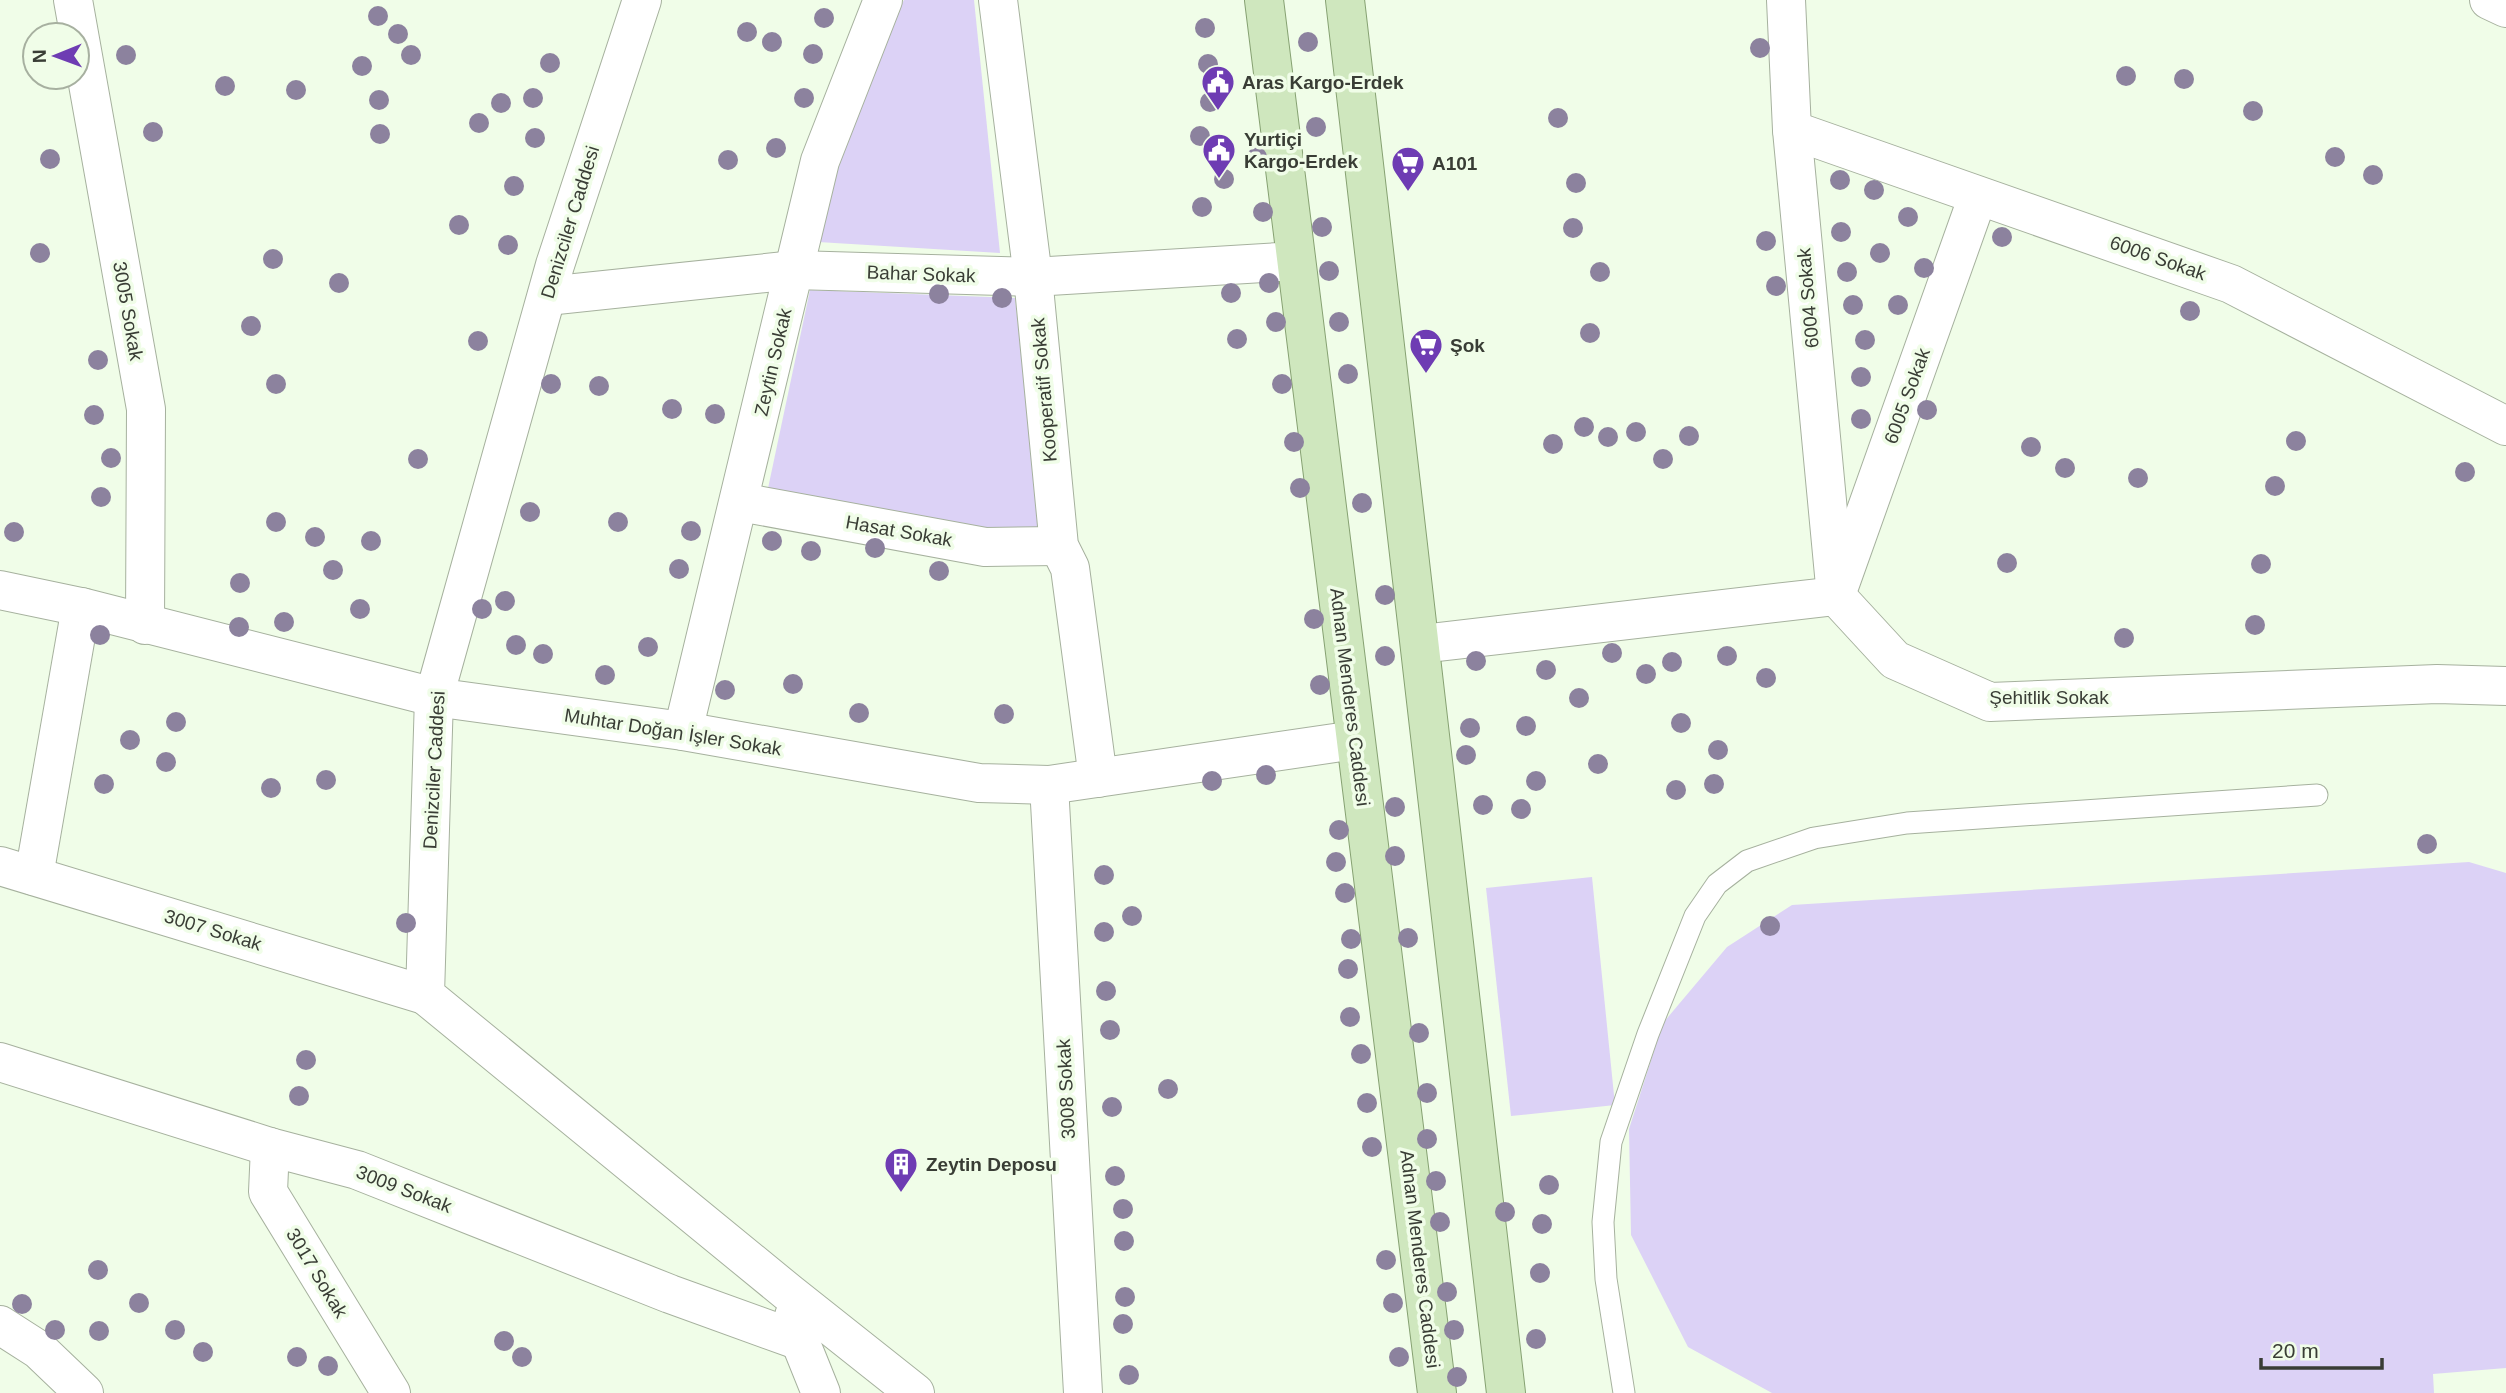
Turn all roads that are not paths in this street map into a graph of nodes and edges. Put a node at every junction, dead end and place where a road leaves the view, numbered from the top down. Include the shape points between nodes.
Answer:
1 (73, 0) edge
2 (642, 0) edge
3 (883, 0) edge
4 (998, 0) edge
5 (1264, 0) edge
6 (1345, 0) edge
7 (1786, 0) edge
8 (2489, 0) edge
9 (2506, 8) edge
10 (1792, 130) junction
11 (1978, 195) junction
12 (1296, 261) junction
13 (795, 270) junction
14 (1033, 277) junction
15 (547, 296) junction
16 (2506, 426) edge
17 (740, 502) junction
18 (1059, 546) junction
19 (0, 590) edge
20 (1836, 596) junction
21 (81, 607) junction
22 (145, 625) junction
23 (1421, 644) junction
24 (2506, 686) edge
25 (434, 697) junction
26 (683, 731) junction
27 (1355, 740) junction
28 (1098, 778) junction
29 (1049, 785) junction
30 (2317, 795) dead end
31 (17, 871) edge
32 (425, 995) junction
33 (0, 1062) edge
34 (270, 1147) junction
35 (789, 1293) junction
36 (0, 1325) edge
37 (800, 1341) junction
38 (84, 1393) edge
39 (391, 1393) edge
40 (821, 1393) edge
41 (915, 1393) edge
42 (1083, 1393) edge
43 (1437, 1393) edge
44 (1506, 1393) edge
45 (1624, 1393) edge

1 - 22 street, 3005 Sokak via 146,409
2 - 15 street, Denizciler Caddesi
3 - 13 street, Zeytin Sokak via 820,161
4 - 14 street, Kooperatif Sokak
5 - 12 main road, Adnan Menderes Caddesi
6 - 23 main road
7 - 10 street, 6004 Sokak
8 - 9 street
10 - 11 street, 6006 Sokak
10 - 20 street, 6004 Sokak
11 - 16 street, 6006 Sokak via 2231,284
11 - 20 street, 6005 Sokak
12 - 14 street, Bahar Sokak
12 - 27 main road, Adnan Menderes Caddesi
13 - 14 street, Bahar Sokak
13 - 15 street, Bahar Sokak
13 - 17 street, Zeytin Sokak
14 - 18 street, Kooperatif Sokak
15 - 25 street, Denizciler Caddesi
17 - 18 street, Hasat Sokak via 985,547
17 - 26 street, Zeytin Sokak
18 - 28 street, Kooperatif Sokak via 1070,568
19 - 21 street, Muhtar Doğan İşler Sokak
20 - 23 street
20 - 24 street, Şehitlik Sokak via 1895,660 1990,702 2437,684
21 - 22 street, Muhtar Doğan İşler Sokak
21 - 31 street
22 - 25 street, Muhtar Doğan İşler Sokak
23 - 44 main road
25 - 26 street, Muhtar Doğan İşler Sokak
25 - 32 street, Denizciler Caddesi
26 - 29 street, Muhtar Doğan İşler Sokak via 979,783
27 - 28 street, Muhtar Doğan İşler Sokak
27 - 43 main road, Adnan Menderes Caddesi
28 - 29 street, Muhtar Doğan İşler Sokak
29 - 42 street, 3008 Sokak
30 - 45 lane via 1907,823 1814,838 1746,861 1717,884 1695,916 1611,1142 1603,1222 1606,1279
31 - 32 street, 3007 Sokak
32 - 35 street
33 - 34 street, 3009 Sokak
34 - 37 street, 3009 Sokak via 357,1170
34 - 39 street, 3017 Sokak via 268,1192
35 - 37 street
35 - 41 street
36 - 38 street via 39,1350
37 - 40 street

